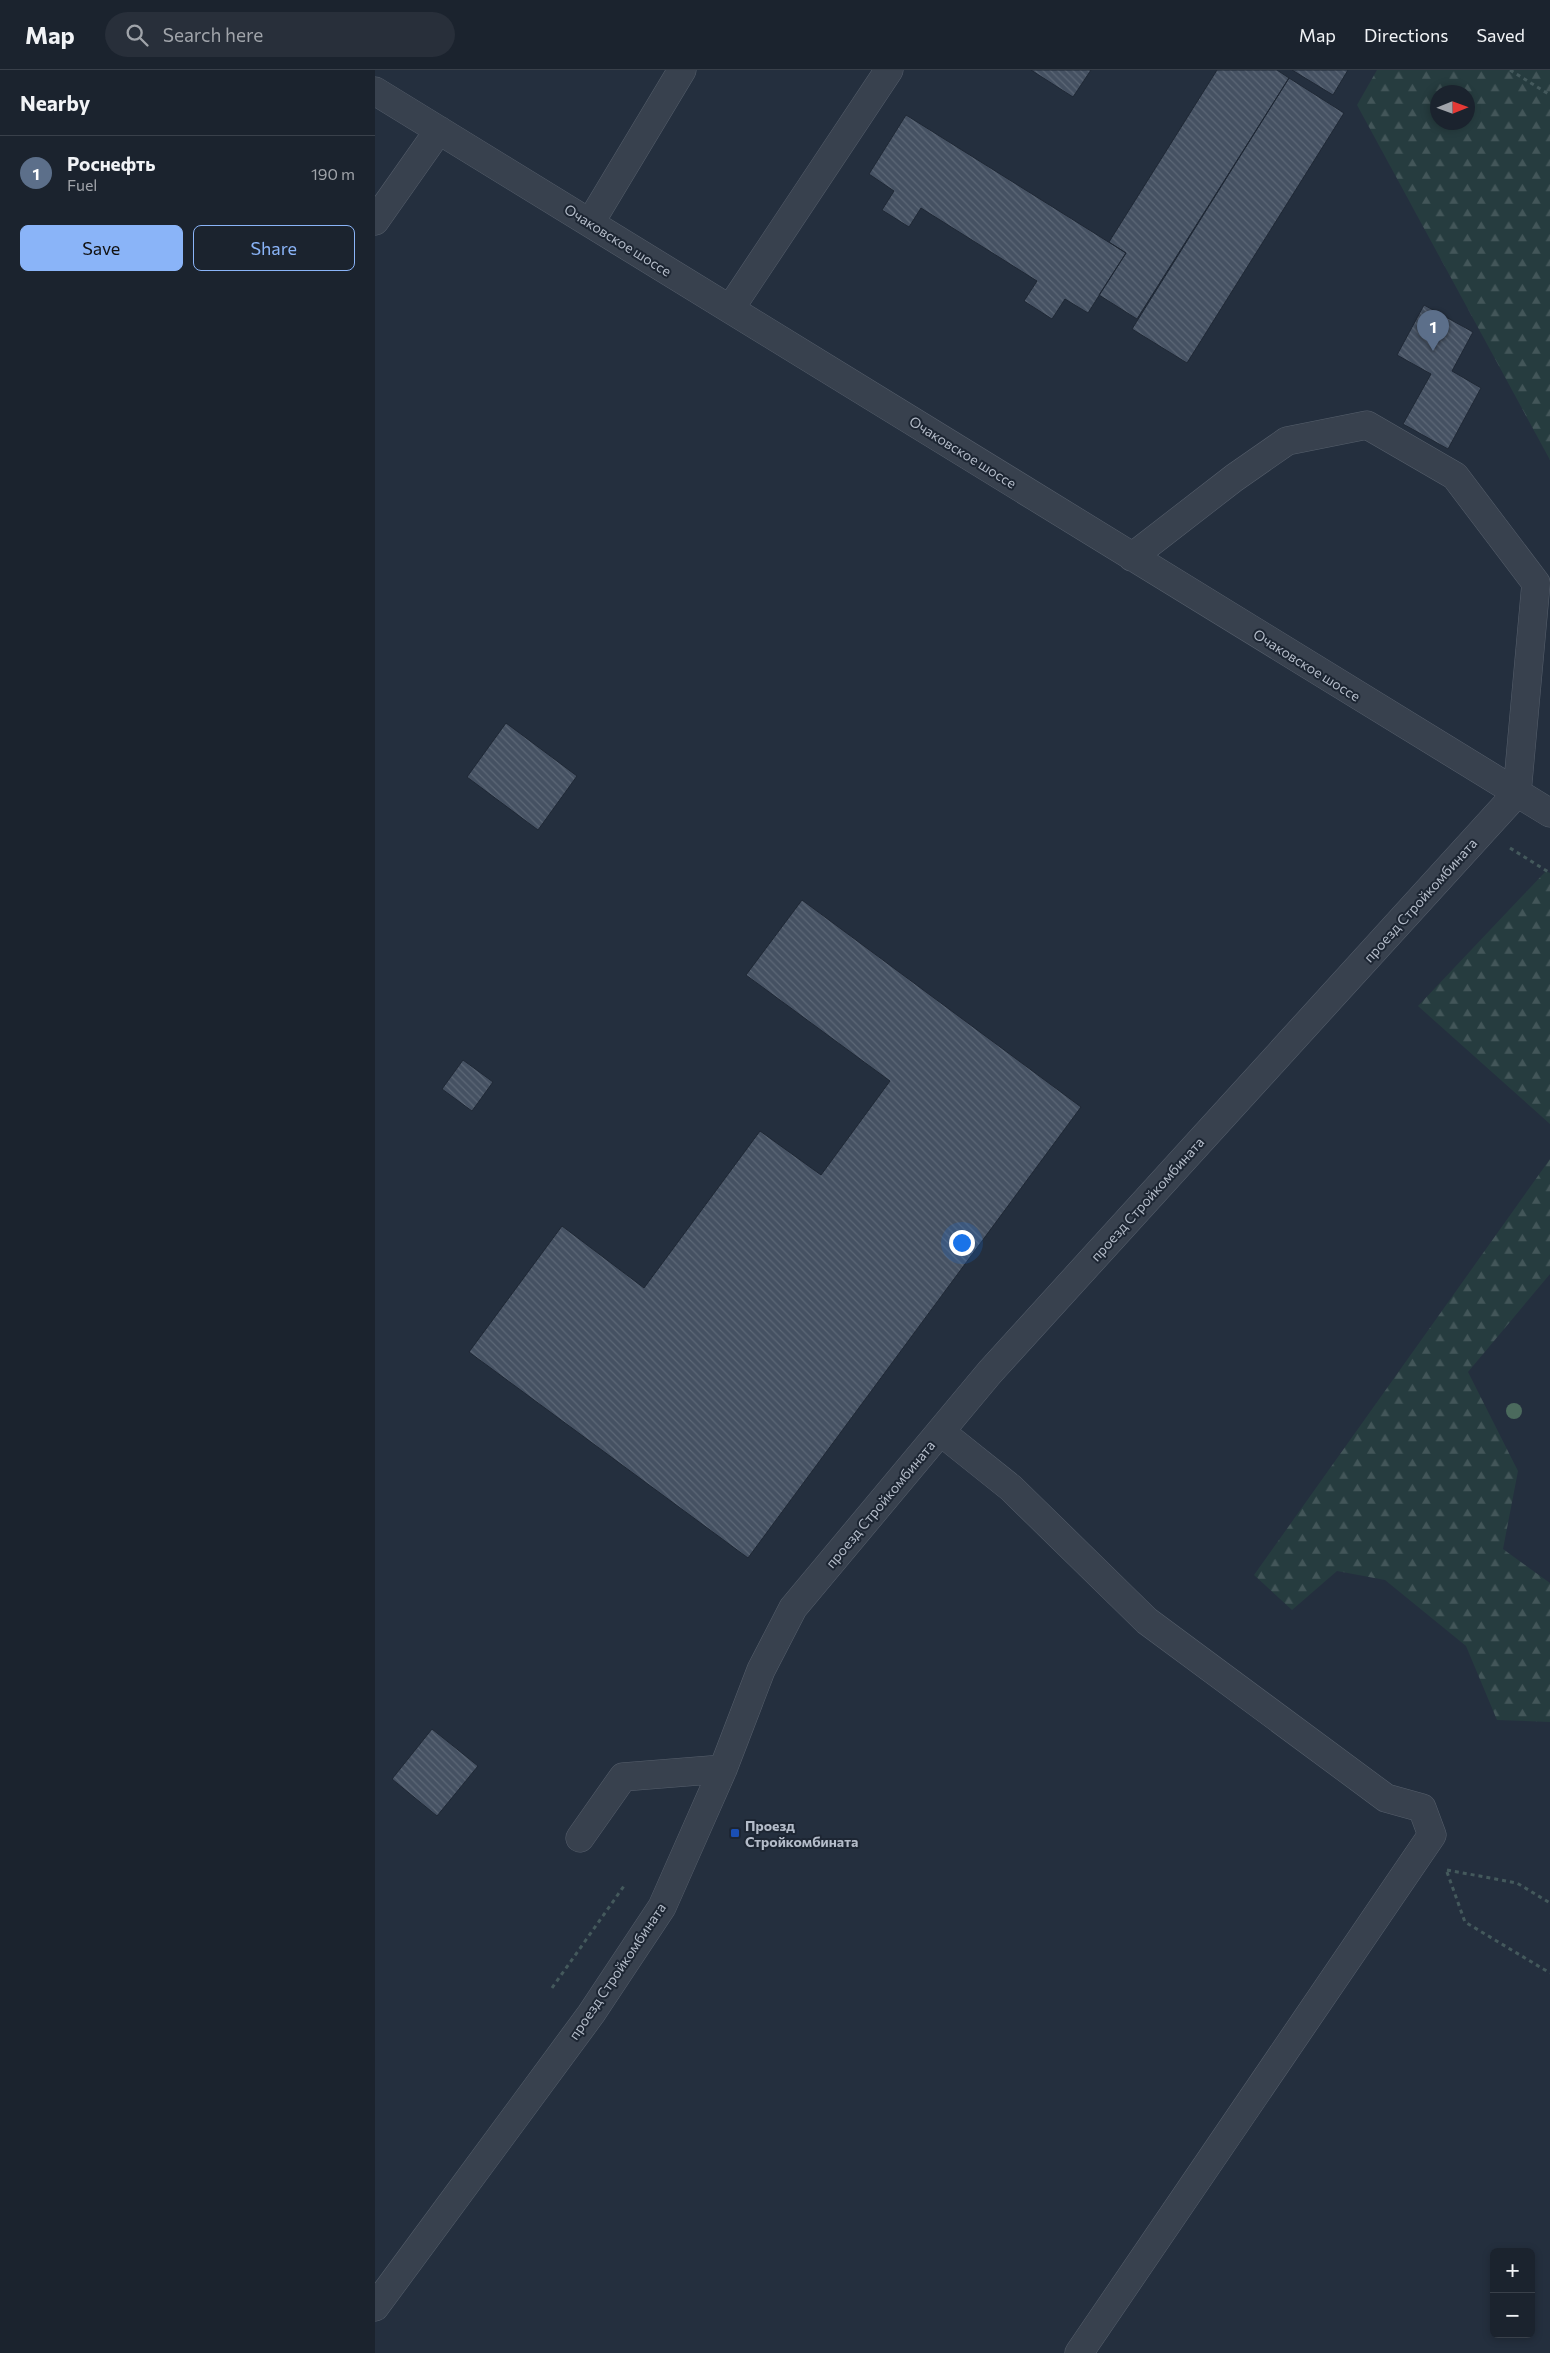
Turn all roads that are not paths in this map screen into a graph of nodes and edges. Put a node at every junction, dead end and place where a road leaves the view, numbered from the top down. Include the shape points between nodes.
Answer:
1 (682, 70) edge
2 (889, 70) edge
3 (375, 91) edge
4 (439, 130) junction
5 (375, 221) edge
6 (590, 223) junction
7 (730, 309) junction
8 (1132, 557) junction
9 (1517, 793) junction
10 (1550, 813) edge
11 (941, 1432) junction
12 (723, 1769) junction
13 (580, 1838) dead end
14 (375, 2307) edge
15 (1079, 2353) edge

1 - 6 street
2 - 7 street
3 - 4 street, Очаковское шоссе
4 - 5 street
4 - 6 street, Очаковское шоссе
6 - 7 street, Очаковское шоссе
7 - 8 street, Очаковское шоссе
8 - 9 street, Очаковское шоссе
8 - 9 street via 1233,478 1287,441 1367,426 1455,476 1536,583
9 - 10 street, Очаковское шоссе
9 - 11 street, проезд Стройкомбината via 996,1364
11 - 12 street, проезд Стройкомбината via 793,1608 761,1670
11 - 15 street via 1011,1488 1147,1621 1385,1798 1422,1808 1432,1835
12 - 13 street via 623,1777
12 - 14 street, проезд Стройкомбината via 662,1907 591,2014

